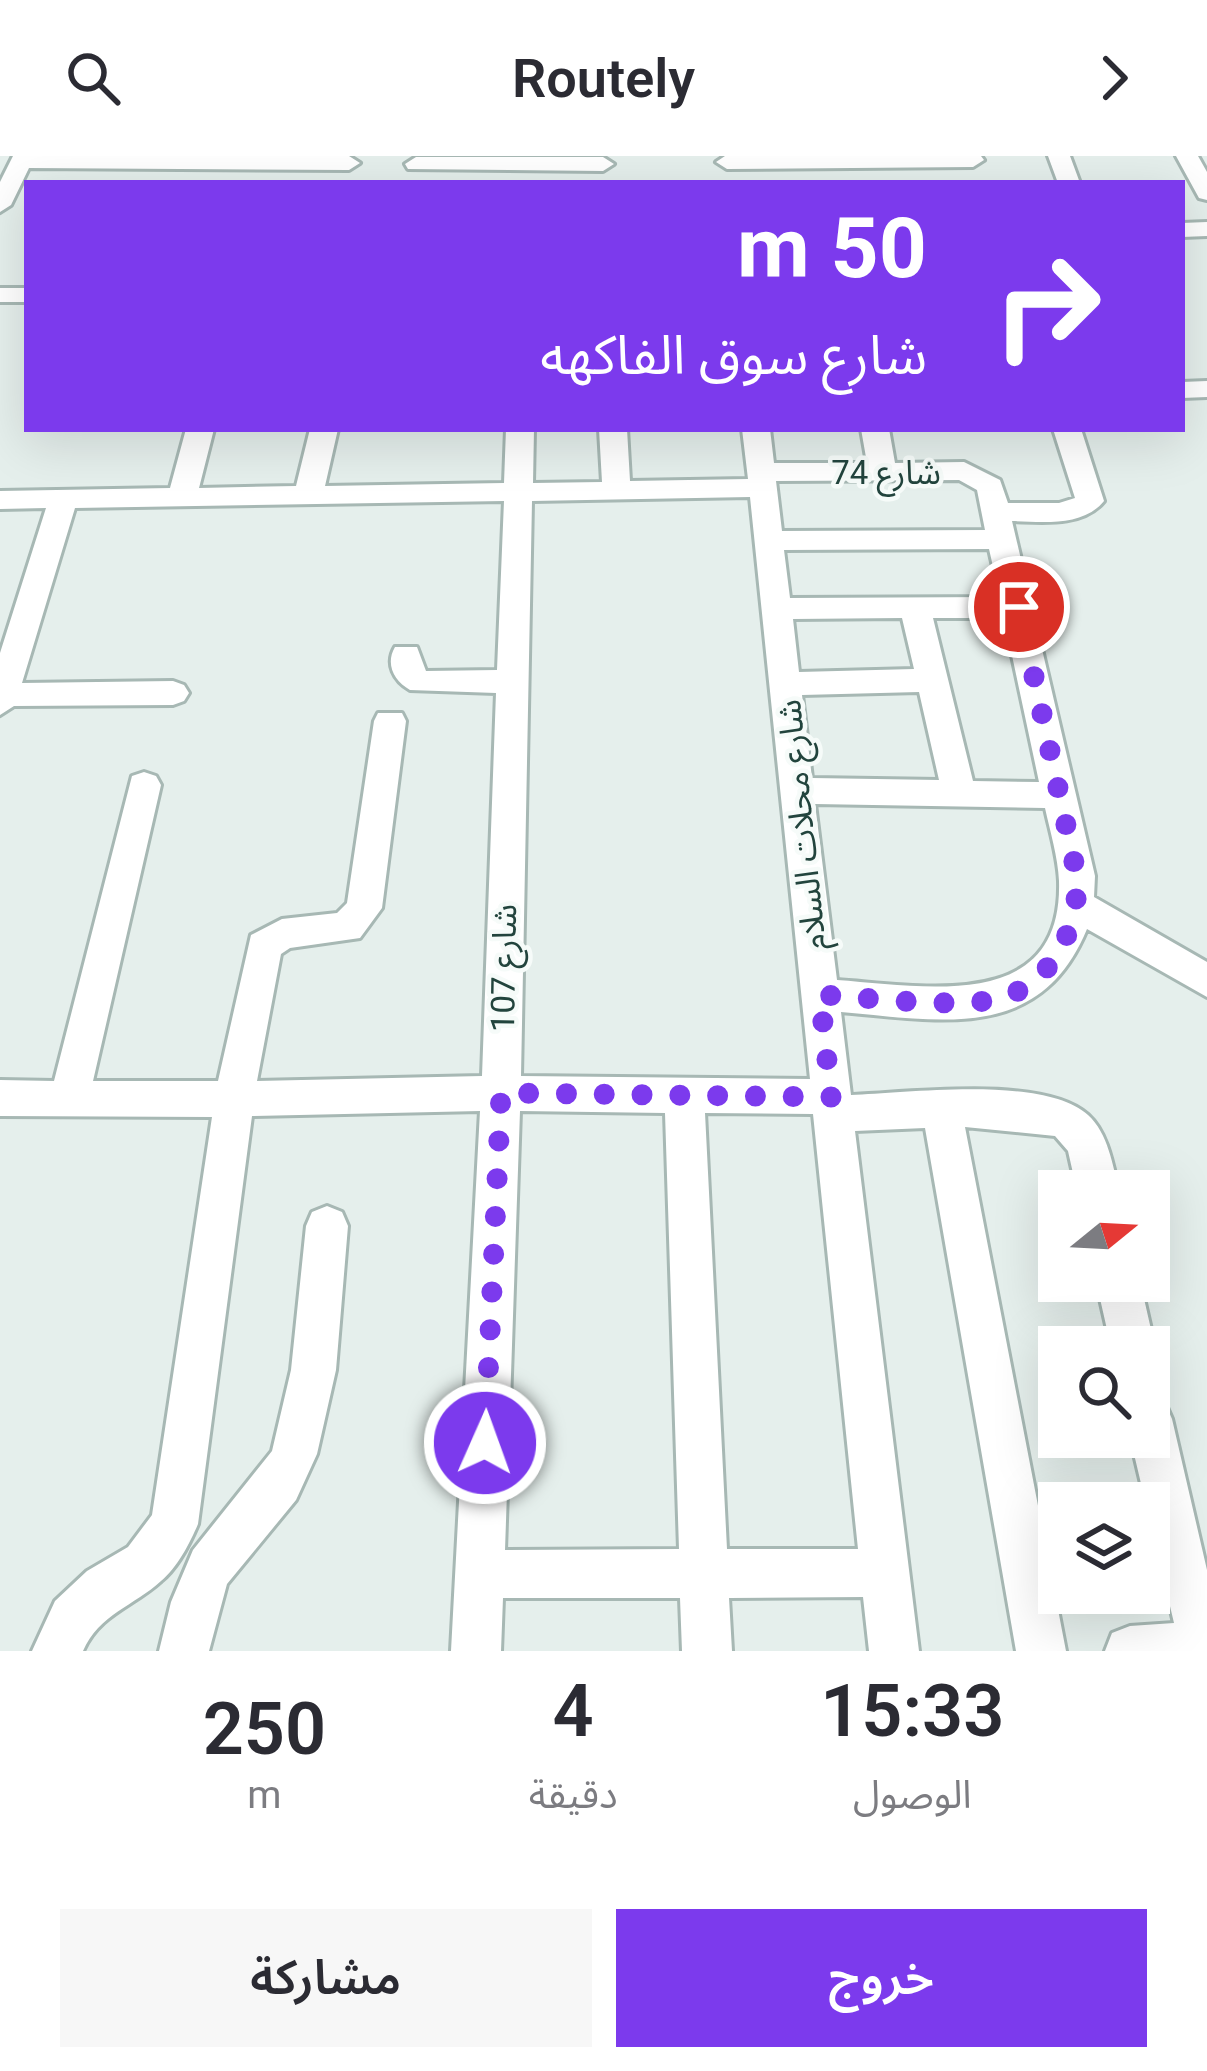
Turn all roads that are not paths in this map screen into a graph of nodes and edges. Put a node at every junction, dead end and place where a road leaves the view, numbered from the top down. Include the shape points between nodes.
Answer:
1 (1187, 156) edge
2 (891, 158) edge
3 (973, 158) edge
4 (80, 159) edge
5 (150, 159) edge
6 (794, 159) edge
7 (16, 163) edge
8 (348, 167) edge
9 (728, 167) edge
10 (415, 168) edge
11 (603, 168) edge
12 (1207, 193) edge
13 (0, 206) edge
14 (199, 432) edge
15 (323, 432) edge
16 (520, 432) edge
17 (613, 432) edge
18 (756, 432) edge
19 (876, 432) edge
20 (1068, 432) edge
21 (883, 472) junction
22 (762, 480) junction
23 (616, 489) junction
24 (517, 491) junction
25 (309, 493) junction
26 (182, 497) junction
27 (64, 498) junction
28 (0, 500) edge
29 (1002, 525) junction
30 (769, 541) junction
31 (915, 607) junction
32 (1019, 607) junction
33 (777, 609) junction
34 (406, 655) dead end
35 (932, 680) junction
36 (509, 681) junction
37 (785, 684) junction
38 (3, 687) edge
39 (173, 693) dead end
40 (390, 721) dead end
41 (144, 785) dead end
42 (798, 790) junction
43 (959, 793) junction
44 (1060, 795) junction
45 (1078, 906) junction
46 (1207, 981) edge
47 (820, 995) junction
48 (501, 1093) junction
49 (684, 1097) junction
50 (0, 1098) edge
51 (69, 1098) junction
52 (234, 1099) junction
53 (832, 1105) junction
54 (942, 1112) junction
55 (1094, 1170) edge
56 (327, 1226) dead end
57 (1158, 1458) edge
58 (885, 1573) junction
59 (479, 1574) junction
60 (704, 1574) junction
61 (1207, 1645) edge
62 (57, 1651) edge
63 (184, 1651) edge
64 (476, 1651) edge
65 (707, 1651) edge
66 (893, 1651) edge
67 (1041, 1651) edge
68 (1130, 1651) edge

1 - 12 street
2 - 3 street
2 - 6 street
4 - 5 street
4 - 7 street
5 - 8 street
6 - 9 street
7 - 13 street
10 - 11 street
14 - 26 street
15 - 25 street
16 - 24 street, شارع 107
17 - 23 street
18 - 22 street, شارع محلات السلام
19 - 21 street
20 - 29 street via 1090,501
21 - 22 street, شارع 74
21 - 29 street, شارع 74 via 977,476 990,486
22 - 23 street, شارع 74
22 - 30 street, شارع محلات السلام
23 - 24 street, شارع 74
24 - 25 street, شارع 74
24 - 36 street, شارع 107
25 - 26 street, شارع 74
26 - 27 street, شارع 74
27 - 28 street, شارع 74
27 - 38 street
29 - 30 street
29 - 32 street
30 - 33 street, شارع محلات السلام
31 - 32 street
31 - 33 street
31 - 35 street
32 - 44 street
33 - 37 street, شارع محلات السلام
34 - 36 street via 414,680
35 - 37 street
35 - 43 street
36 - 48 street, شارع 107
37 - 42 street, شارع محلات السلام
38 - 39 street
40 - 52 street via 364,908 347,927 282,934 264,946
41 - 51 street
42 - 43 street
42 - 47 street, شارع محلات السلام
43 - 44 street
44 - 45 street
45 - 46 street
45 - 47 street via 1052,961 1004,998
47 - 53 street, شارع محلات السلام
48 - 49 street
48 - 52 street
48 - 59 street, شارع 107
49 - 53 street
49 - 60 street
50 - 51 street
51 - 52 street
52 - 62 street via 174,1524 145,1564 71,1618
53 - 54 street
53 - 58 street, شارع محلات السلام
54 - 55 street via 1033,1110 1067,1121 1088,1144
54 - 67 street
56 - 63 street via 294,1455 269,1501 218,1554
57 - 61 street
58 - 60 street
58 - 66 street, شارع محلات السلام
59 - 60 street
59 - 64 street, شارع 107
60 - 65 street
61 - 68 street

